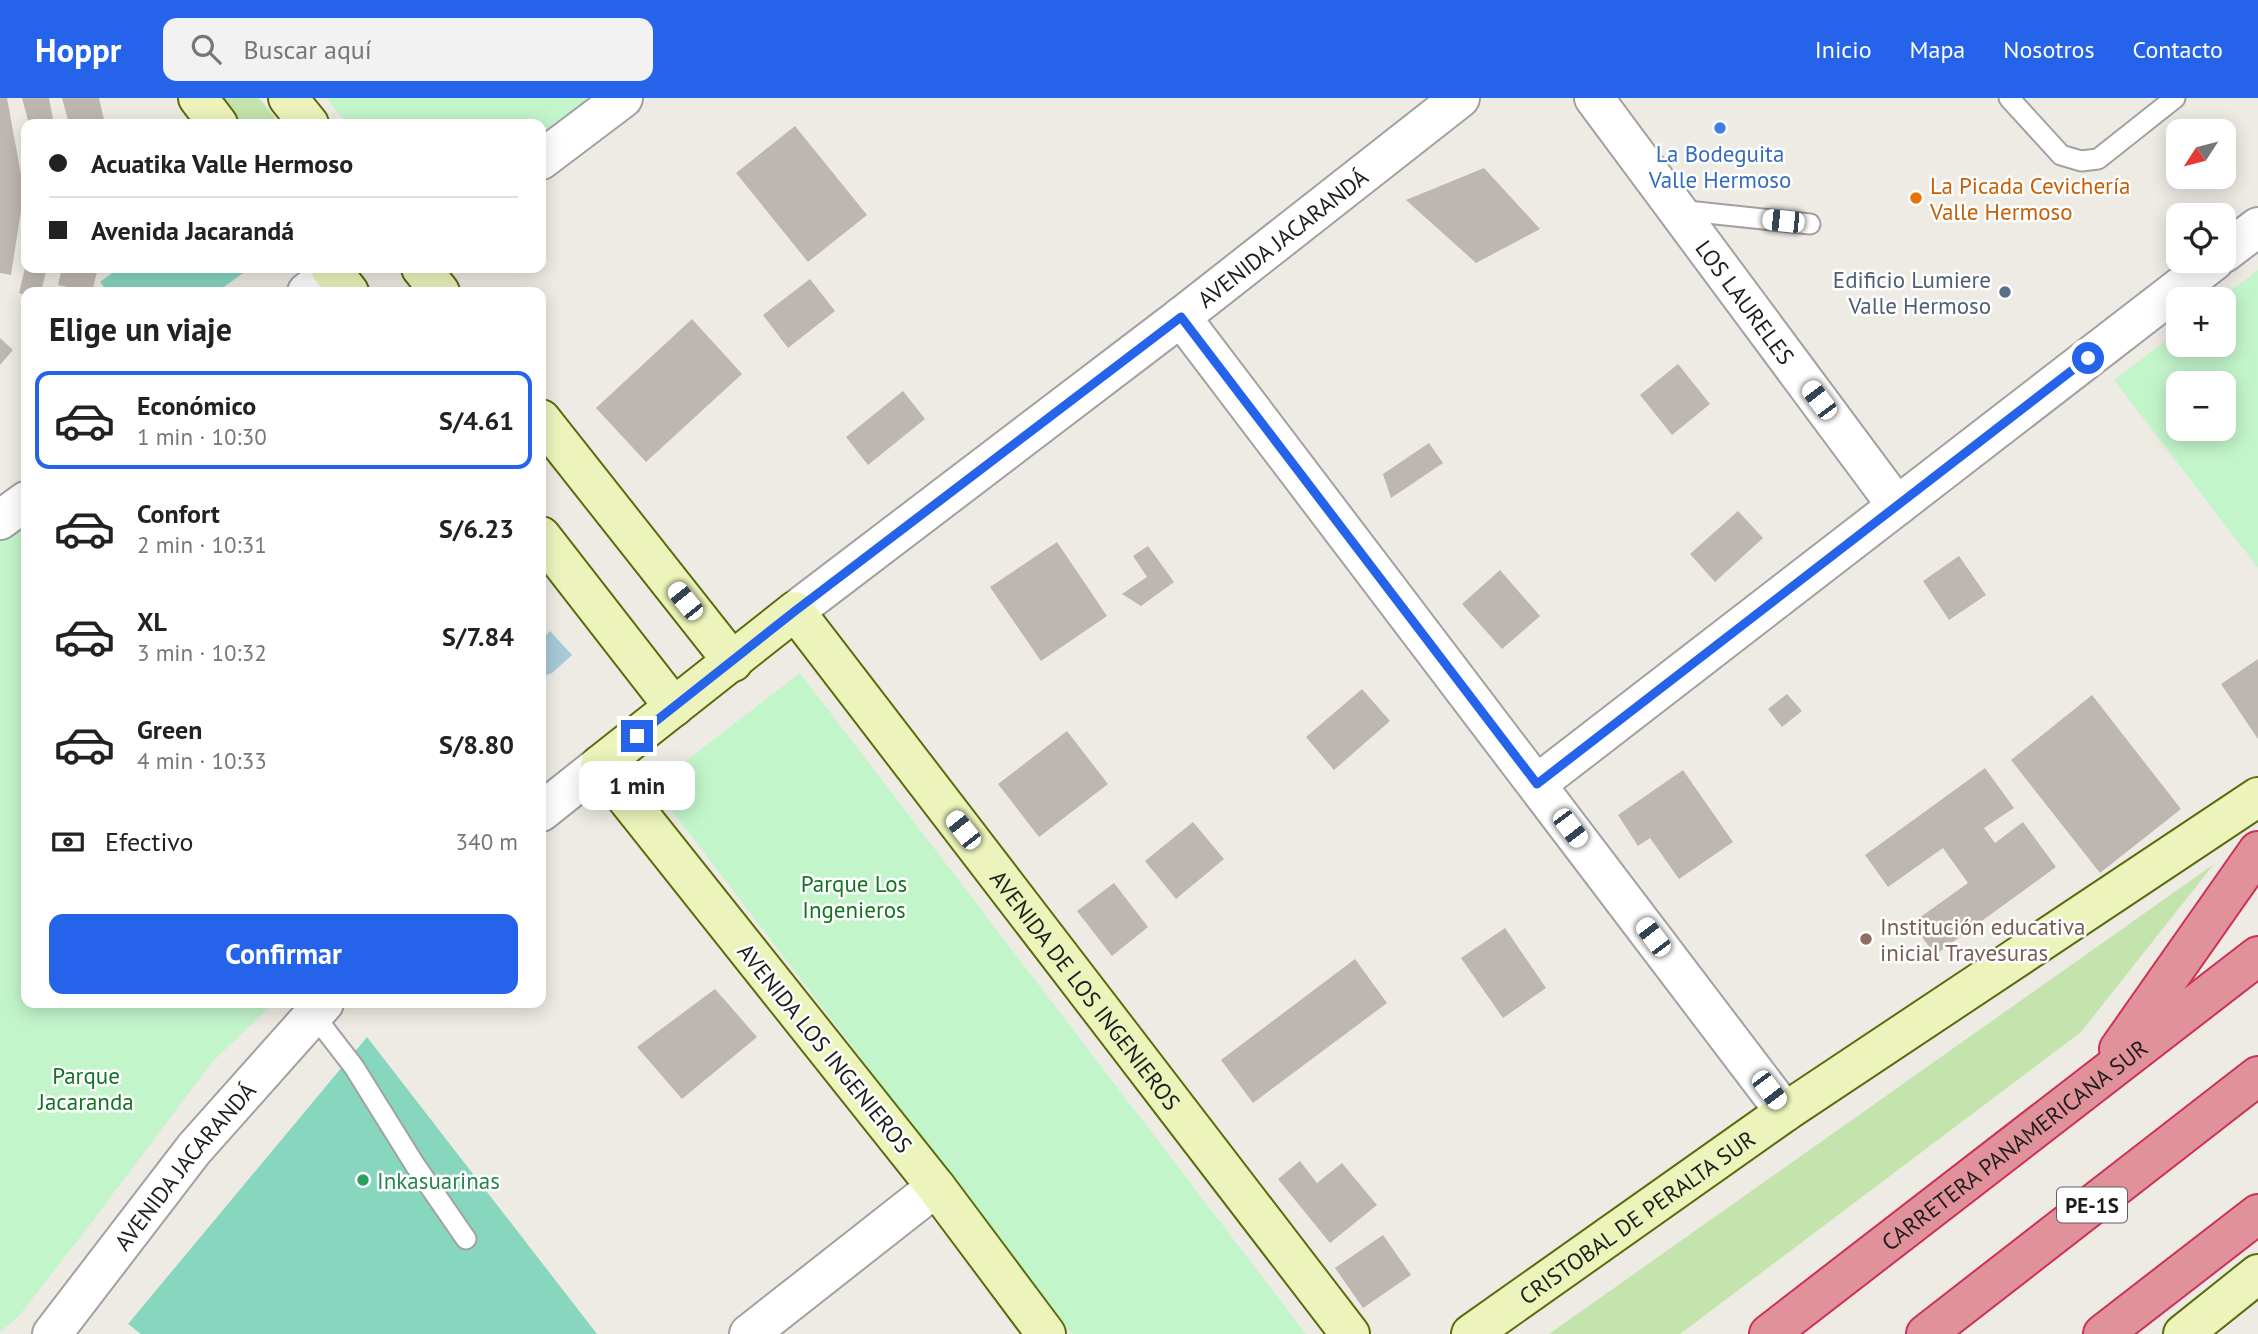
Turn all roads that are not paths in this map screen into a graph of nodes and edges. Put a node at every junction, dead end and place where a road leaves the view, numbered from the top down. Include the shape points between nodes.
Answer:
1 (198, 98) edge
2 (288, 98) edge
3 (623, 98) edge
4 (1460, 98) edge
5 (1594, 98) edge
6 (2009, 98) edge
7 (2175, 98) edge
8 (214, 119) edge
9 (305, 119) edge
10 (546, 155) edge
11 (1677, 210) junction
12 (1810, 223) dead end
13 (2258, 227) edge
14 (2236, 244) edge
15 (425, 273) edge
16 (2198, 273) edge
17 (436, 287) edge
18 (1181, 317) junction
19 (546, 425) edge
20 (21, 505) edge
21 (1897, 506) junction
22 (0, 520) edge
23 (546, 543) edge
24 (795, 611) junction
25 (733, 662) junction
26 (674, 707) junction
27 (600, 765) junction
28 (1537, 784) junction
29 (2258, 797) edge
30 (546, 808) edge
31 (2258, 851) edge
32 (2258, 956) edge
33 (318, 1008) edge
34 (2258, 1076) edge
35 (2098, 1079) junction
36 (2258, 1093) edge
37 (1785, 1112) junction
38 (2181, 1135) junction
39 (936, 1187) junction
40 (2258, 1214) edge
41 (466, 1239) dead end
42 (2258, 1274) edge
43 (2196, 1330) edge
44 (53, 1334) edge
45 (748, 1334) edge
46 (1046, 1334) edge
47 (1350, 1334) edge
48 (1471, 1334) edge
49 (1769, 1334) edge
50 (1926, 1334) edge
51 (2103, 1334) edge

1 - 8 street
2 - 9 street
3 - 10 street
4 - 18 street, AVENIDA JACARANDÁ
5 - 11 street, LOS LAURELES
6 - 7 lane via 2061,155 2081,161 2098,159
11 - 12 lane
11 - 21 street, LOS LAURELES
13 - 14 street
15 - 17 street
16 - 21 street
18 - 24 street, AVENIDA JACARANDÁ
18 - 28 street
19 - 25 street
20 - 22 street
21 - 28 street
23 - 26 street
24 - 25 street, AVENIDA JACARANDÁ
24 - 47 street, AVENIDA DE LOS INGENIEROS
25 - 26 street, AVENIDA JACARANDÁ
26 - 27 street, AVENIDA JACARANDÁ
27 - 30 street, AVENIDA JACARANDÁ
27 - 39 street, AVENIDA LOS INGENIEROS
28 - 37 street
29 - 37 street, CRISTOBAL DE PERALTA SUR
31 - 35 highway
32 - 35 highway, CARRETERA PANAMERICANA SUR
33 - 41 lane
33 - 44 street, AVENIDA JACARANDÁ via 194,1149
34 - 38 highway, PE-1S
35 - 49 highway, CARRETERA PANAMERICANA SUR
36 - 38 highway
37 - 48 street, CRISTOBAL DE PERALTA SUR
38 - 50 highway, PE-1S
39 - 45 street
39 - 46 street, AVENIDA LOS INGENIEROS
40 - 51 highway
42 - 43 street

